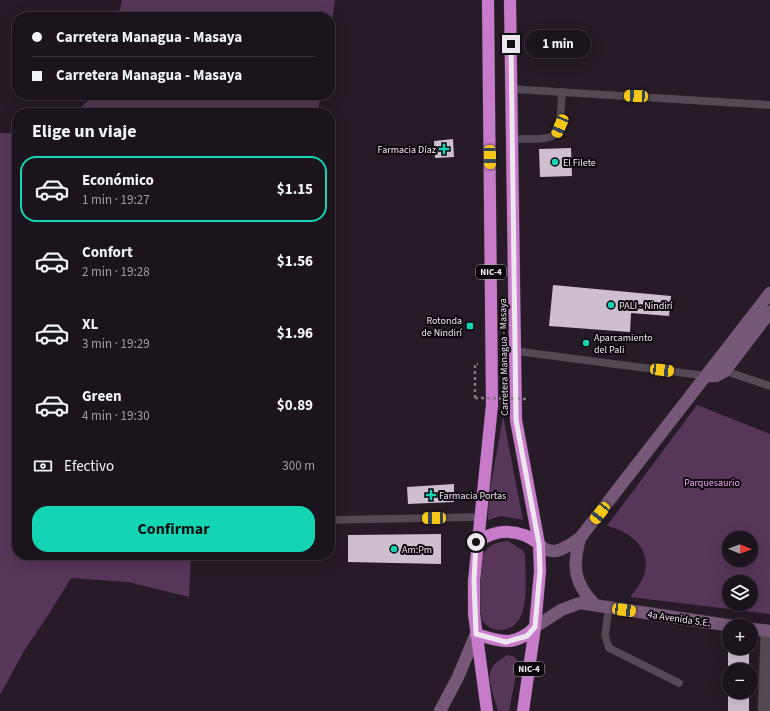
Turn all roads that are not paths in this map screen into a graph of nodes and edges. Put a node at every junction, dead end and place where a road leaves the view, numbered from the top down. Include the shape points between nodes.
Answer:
1 (488, 0) edge
2 (510, 0) edge
3 (511, 89) junction
4 (562, 92) junction
5 (770, 105) edge
6 (512, 139) junction
7 (770, 293) edge
8 (770, 312) edge
9 (515, 351) junction
10 (725, 371) junction
11 (707, 376) junction
12 (770, 386) edge
13 (479, 517) junction
14 (335, 520) edge
15 (580, 538) junction
16 (476, 542) junction
17 (539, 544) junction
18 (595, 605) junction
19 (608, 608) junction
20 (722, 624) edge
21 (535, 627) junction
22 (758, 630) edge
23 (768, 631) edge
24 (476, 634) junction
25 (679, 683) dead end
26 (440, 711) edge
27 (487, 711) edge
28 (523, 711) edge
29 (764, 711) edge

1 - 13 highway, Carretera Managua - Masaya / NIC-4 via 492,405
2 - 3 highway, Carretera Managua - Masaya / NIC-4
3 - 4 lane
3 - 6 highway, Carretera Managua - Masaya / NIC-4
4 - 5 lane
4 - 6 lane via 560,126 556,135 550,138
6 - 9 highway, Carretera Managua - Masaya / NIC-4
7 - 11 street
8 - 10 street
9 - 11 lane
9 - 17 highway, Carretera Managua - Masaya / NIC-4 via 516,420
10 - 11 street via 716,376
10 - 12 lane
11 - 15 street
13 - 14 lane
13 - 16 highway, Carretera Managua - Masaya / NIC-4
15 - 17 street via 561,551 553,552
15 - 18 street via 575,569 579,585
16 - 17 highway via 486,535 508,531 531,537
16 - 24 highway, Carretera Managua - Masaya / NIC-4
17 - 21 highway, Carretera Managua - Masaya / NIC-4 via 540,571
18 - 19 street, 4a Avenida S.E.
18 - 21 street, 4a Avenida S.E. via 580,603 561,610
19 - 20 street, 4a Avenida S.E.
19 - 25 lane via 605,635 609,648
21 - 24 highway via 527,636 506,642
21 - 28 highway, Carretera Managua - Masaya / NIC-4
22 - 23 street
23 - 29 street
24 - 26 street
24 - 27 highway, Carretera Managua - Masaya / NIC-4

